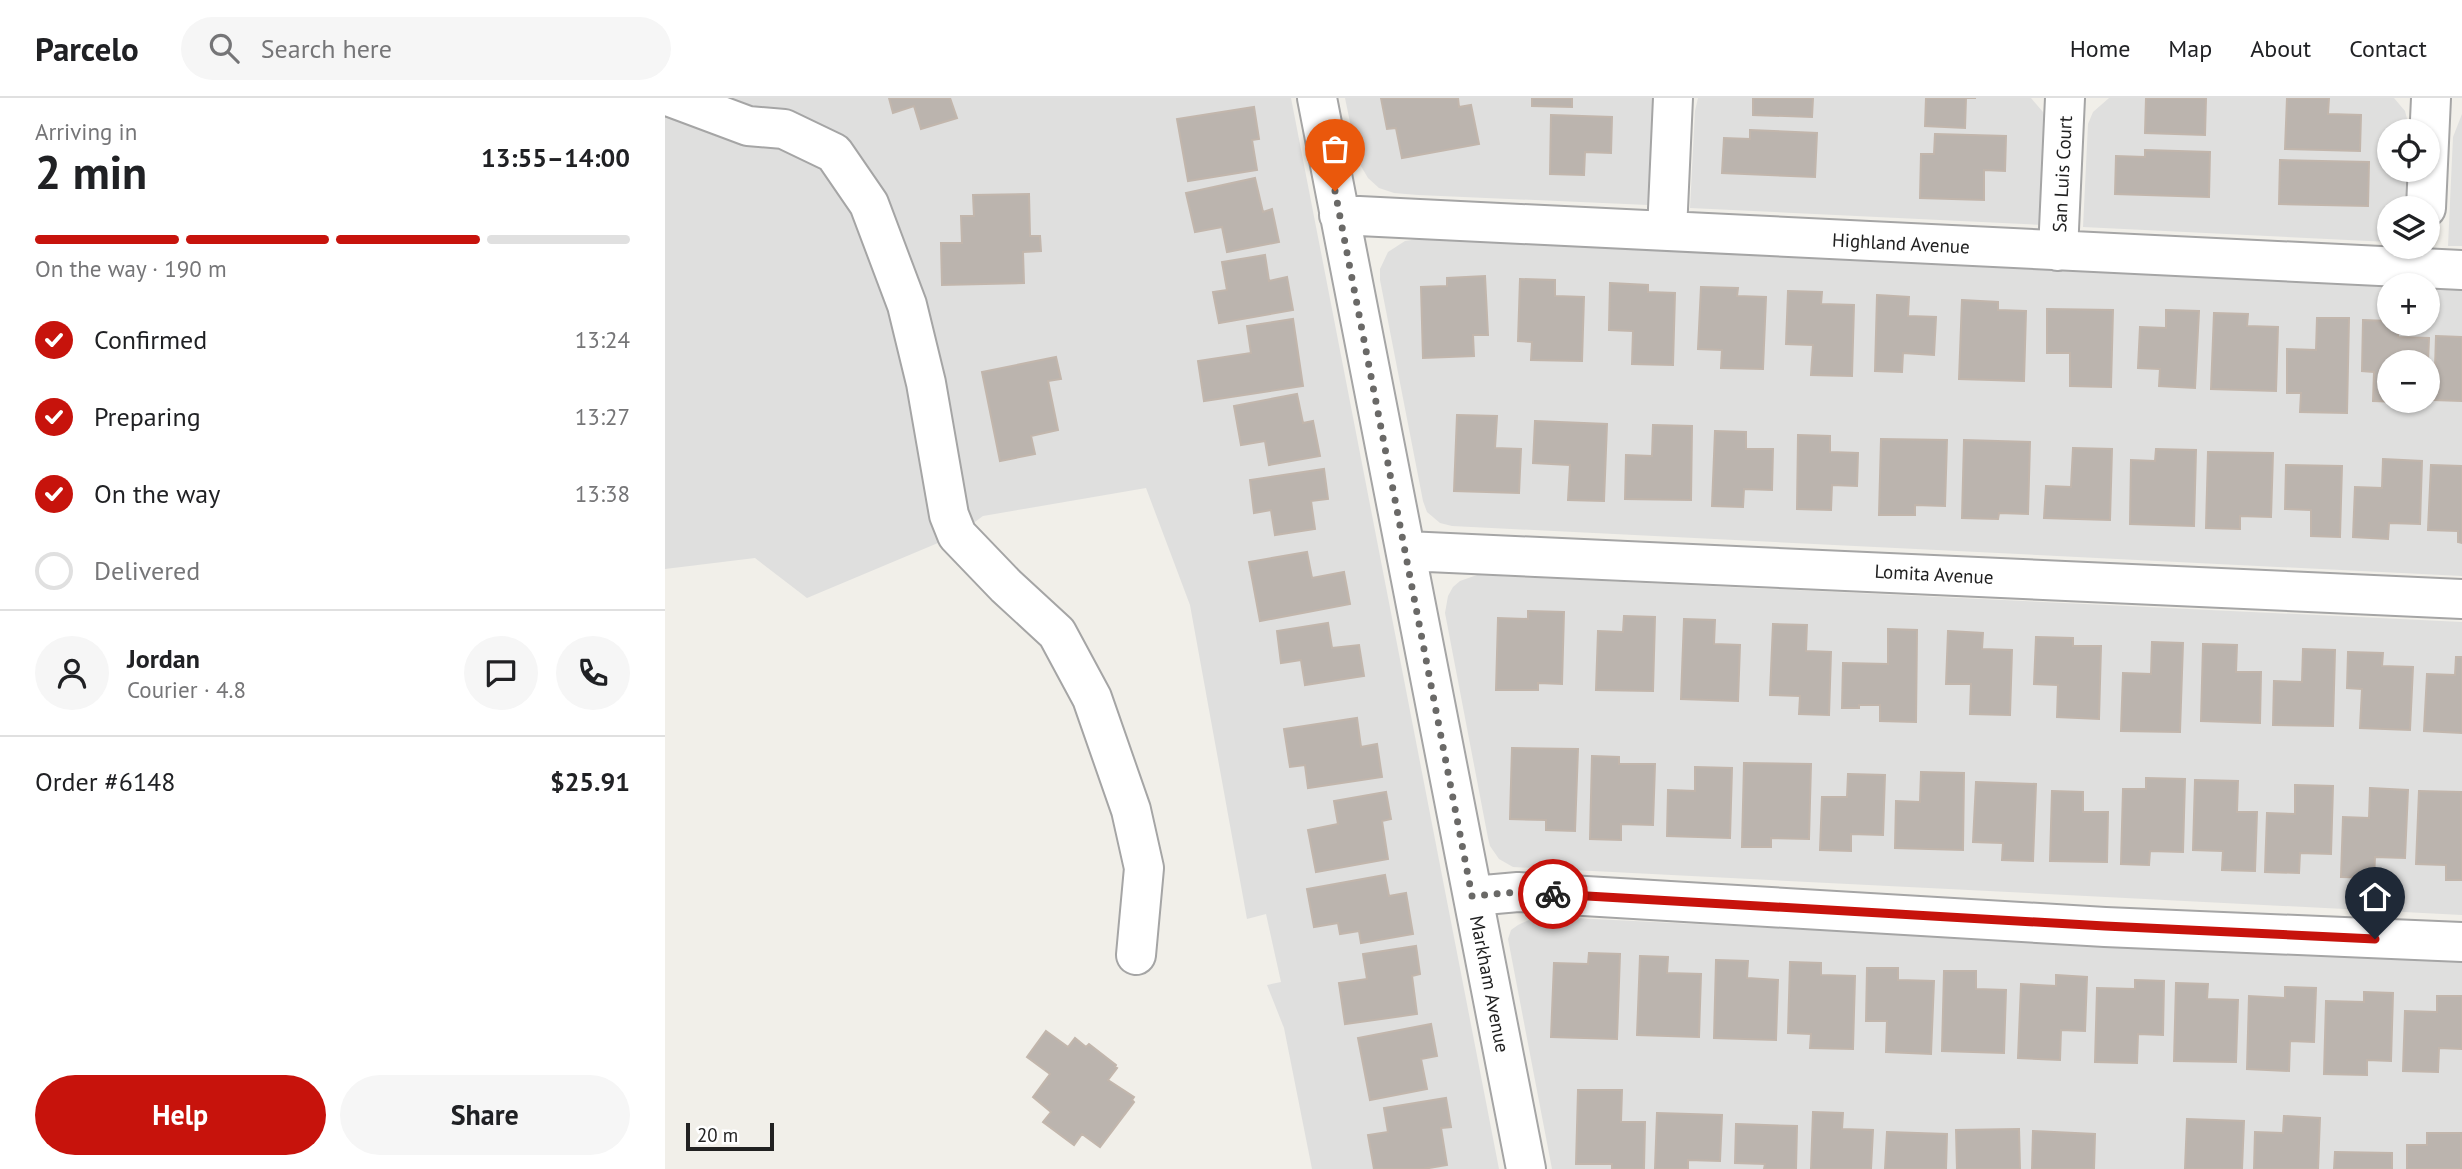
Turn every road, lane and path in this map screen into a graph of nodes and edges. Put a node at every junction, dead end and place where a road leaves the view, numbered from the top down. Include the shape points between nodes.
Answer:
1 (673, 98) edge
2 (1317, 98) edge
3 (1673, 98) edge
4 (2065, 98) edge
5 (2431, 98) edge
6 (2427, 196) edge
7 (1339, 215) junction
8 (1667, 232) junction
9 (2058, 251) junction
10 (2377, 256) edge
11 (2430, 259) edge
12 (2462, 270) edge
13 (1406, 551) junction
14 (2462, 600) edge
15 (1472, 896) junction
16 (2462, 942) edge
17 (1136, 955) dead end
18 (1526, 1169) edge

1 - 17 street via 748,126 784,129 834,153 869,204 907,304 949,515 957,535 1057,634 1092,698 1131,810 1144,867
2 - 7 street, Markham Avenue
3 - 8 street
4 - 9 street, San Luis Court
5 - 6 street
7 - 8 street, Highland Avenue
7 - 13 street, Markham Avenue
8 - 9 street, Highland Avenue
9 - 10 street, Highland Avenue
11 - 12 street, Highland Avenue
13 - 14 street, Lomita Avenue
13 - 15 street, Markham Avenue
15 - 16 street via 1518,892 2091,926
15 - 18 street, Markham Avenue

